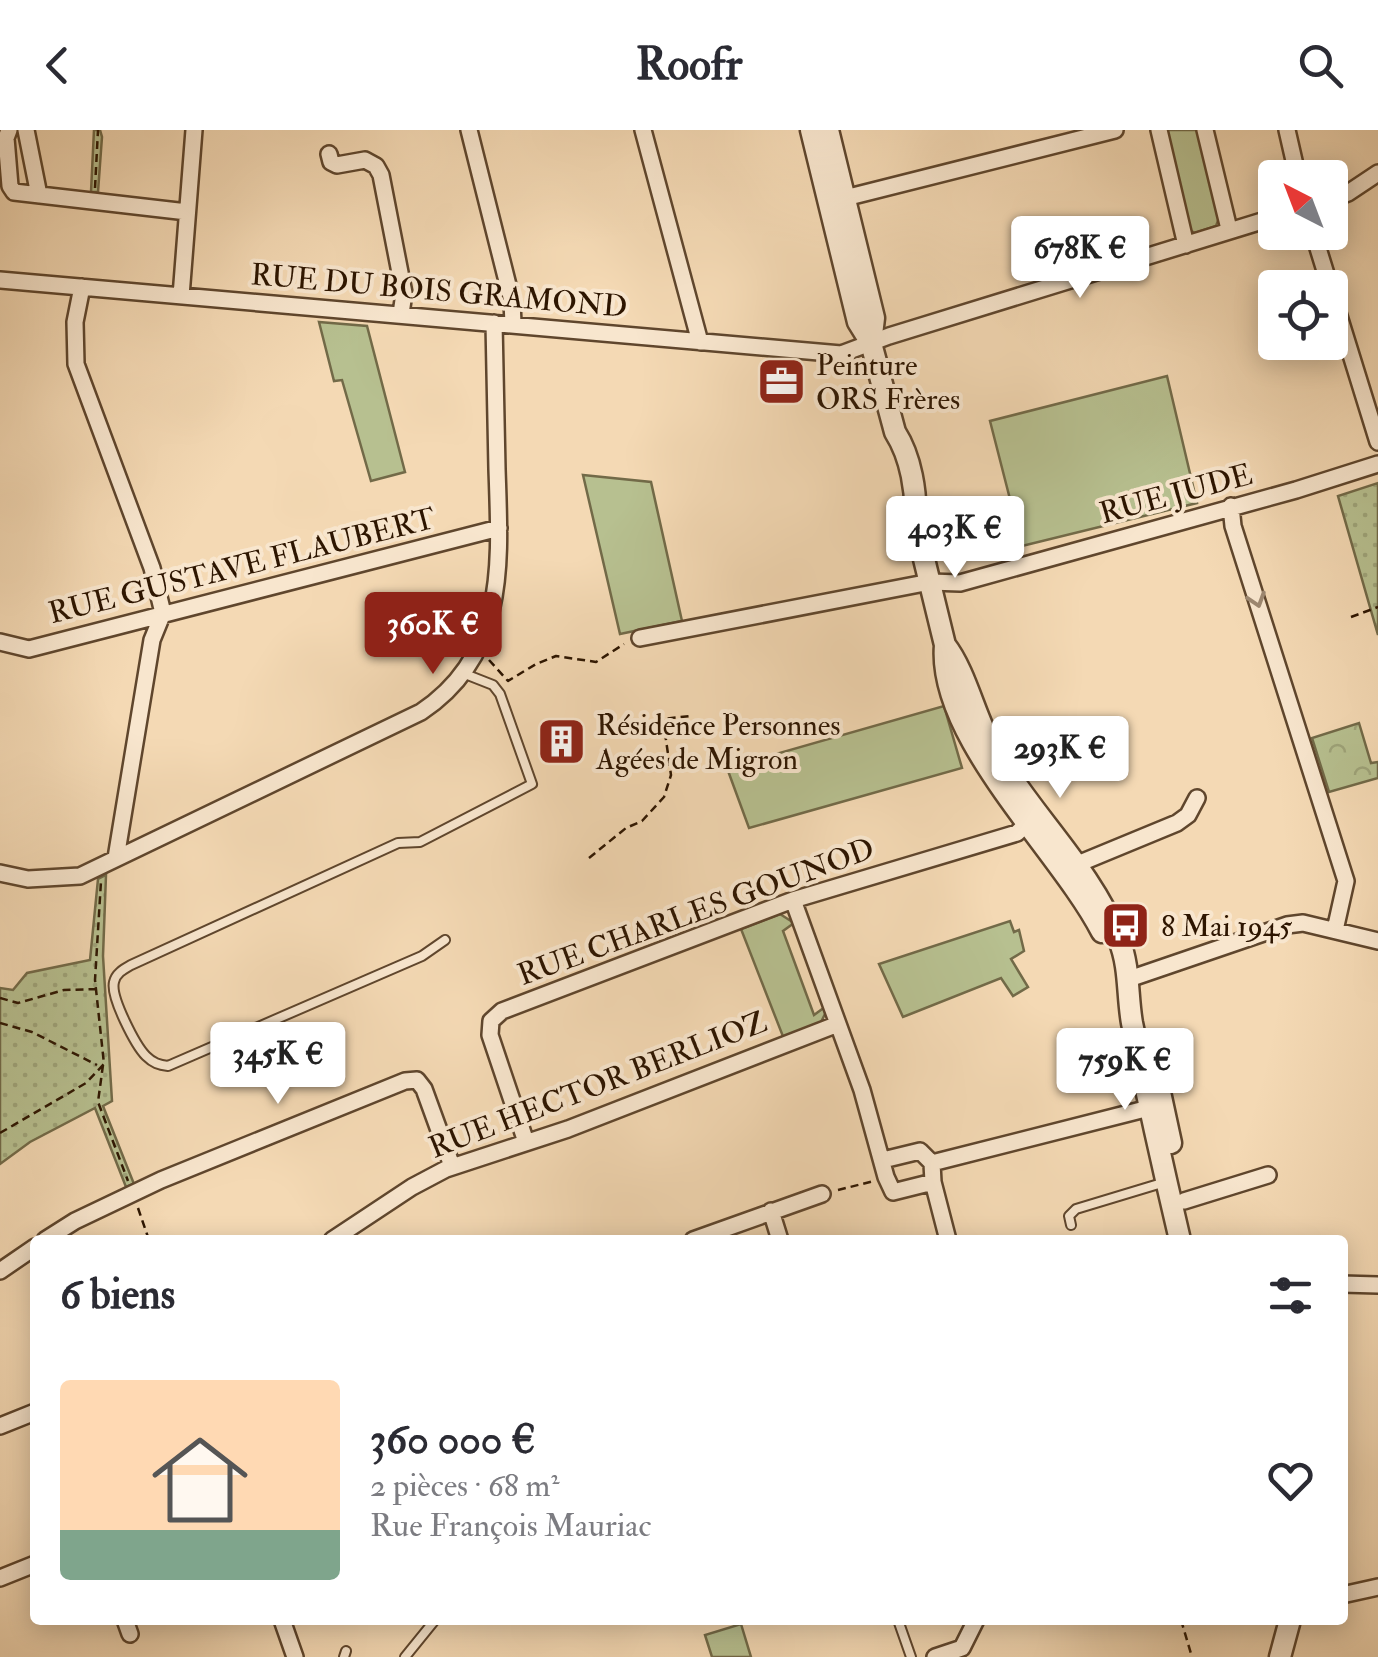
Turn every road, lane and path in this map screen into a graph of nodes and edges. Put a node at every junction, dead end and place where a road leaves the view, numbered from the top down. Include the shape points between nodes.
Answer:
1 (9, 130) edge
2 (26, 130) edge
3 (98, 130) edge
4 (194, 130) edge
5 (469, 130) edge
6 (643, 130) edge
7 (811, 130) edge
8 (828, 130) edge
9 (1115, 130) edge
10 (1159, 130) edge
11 (1205, 130) edge
12 (1287, 130) edge
13 (329, 154) dead end
14 (1294, 160) edge
15 (1378, 173) edge
16 (1348, 193) edge
17 (40, 195) junction
18 (837, 200) junction
19 (93, 203) junction
20 (188, 212) junction
21 (1258, 221) edge
22 (1229, 229) junction
23 (1186, 245) junction
24 (1319, 250) edge
25 (0, 280) edge
26 (82, 287) junction
27 (181, 296) junction
28 (401, 314) junction
29 (494, 323) junction
30 (514, 324) junction
31 (700, 342) junction
32 (871, 342) junction
33 (1378, 442) edge
34 (1378, 464) edge
35 (1231, 506) junction
36 (499, 528) junction
37 (930, 582) junction
38 (1378, 606) edge
39 (163, 613) junction
40 (1350, 617) dead end
41 (640, 638) joint
42 (0, 642) edge
43 (478, 648) junction
44 (465, 674) junction
45 (690, 716) dead end
46 (1198, 798) dead end
47 (1033, 819) junction
48 (589, 858) dead end
49 (110, 861) junction
50 (1071, 867) junction
51 (0, 874) edge
52 (793, 900) junction
53 (1335, 930) junction
54 (446, 940) dead end
55 (1378, 941) edge
56 (1129, 979) junction
57 (96, 989) junction
58 (0, 998) edge
59 (0, 1022) edge
60 (838, 1024) junction
61 (104, 1064) junction
62 (97, 1065) dead end
63 (1149, 1108) junction
64 (0, 1133) edge
65 (526, 1142) junction
66 (932, 1162) junction
67 (452, 1166) junction
68 (884, 1169) junction
69 (1268, 1176) dead end
70 (933, 1182) junction
71 (1166, 1182) junction
72 (133, 1193) junction
73 (822, 1194) joint
74 (1184, 1201) junction
75 (771, 1211) junction
76 (1071, 1226) dead end
77 (53, 1235) edge
78 (147, 1235) edge
79 (339, 1235) edge
80 (706, 1235) edge
81 (778, 1235) edge
82 (947, 1235) edge
83 (1179, 1235) edge
84 (1191, 1235) edge
85 (30, 1250) edge
86 (0, 1271) edge
87 (1348, 1284) edge
88 (1378, 1285) edge
89 (30, 1414) edge
90 (0, 1426) edge
91 (30, 1566) edge
92 (0, 1578) edge
93 (1378, 1586) edge
94 (1348, 1594) edge
95 (284, 1625) edge
96 (431, 1625) edge
97 (900, 1625) edge
98 (974, 1625) edge
99 (1182, 1625) edge
100 (1289, 1625) edge
101 (1301, 1625) edge
102 (295, 1657) edge
103 (405, 1657) edge
104 (912, 1657) edge
105 (935, 1657) edge
106 (1192, 1657) edge
107 (1280, 1657) edge
108 (1294, 1657) edge

1 - 17 street via 10,186 19,194
2 - 17 street
3 - 19 path
4 - 20 street
5 - 30 street
6 - 31 street
7 - 18 street
8 - 18 street
9 - 18 street
10 - 23 street
11 - 22 street
12 - 14 street
13 - 28 street via 337,165 365,160 381,176 404,293
15 - 16 street
17 - 19 street
18 - 32 street via 874,318
19 - 20 street
20 - 27 street
21 - 22 street, RUE DU BOIS GRAMOND
22 - 23 street, RUE DU BOIS GRAMOND
23 - 32 street, RUE DU BOIS GRAMOND
24 - 33 street
25 - 26 street, RUE DU BOIS GRAMOND
26 - 27 street, RUE DU BOIS GRAMOND
26 - 39 street via 76,364
27 - 28 street, RUE DU BOIS GRAMOND
28 - 29 street, RUE DU BOIS GRAMOND
29 - 30 street, RUE DU BOIS GRAMOND
29 - 36 street
30 - 31 street, RUE DU BOIS GRAMOND
31 - 32 street, RUE DU BOIS GRAMOND via 841,354
32 - 37 street via 895,432 890,449 903,507 915,522
34 - 35 street, RUE JUDE
35 - 37 street, RUE JUDE via 960,583
35 -> 53 street via 1346,881
36 - 39 street, RUE GUSTAVE FLAUBERT
36 - 43 street via 499,568
37 - 41 street, RUE JUDE
37 - 47 street via 945,645 943,666 966,729 992,776
38 - 40 path
39 - 42 street, RUE GUSTAVE FLAUBERT via 29,650
39 - 49 street via 152,640
41 - 43 path via 596,662 556,656 508,682
43 - 44 street
44 - 49 street via 421,712
44 - 54 lane via 500,694 532,784 420,842 398,842 131,965 114,981 114,997 148,1059 168,1066
45 - 48 path via 662,719 670,774 664,797
46 - 50 street via 1177,822
47 - 50 street
47 - 52 street, RUE CHARLES GOUNOD via 1017,833
49 - 51 street via 80,876
49 - 57 path
50 - 56 street
52 - 60 street
52 - 65 street, RUE CHARLES GOUNOD via 495,1016 490,1035
53 - 55 street
53 - 56 street via 1287,925
56 - 63 street
56 - 74 street via 1140,997
57 - 58 path via 18,1003
57 - 61 path
59 - 62 path
60 - 65 street, RUE HECTOR BERLIOZ
60 - 68 street
61 - 64 path via 86,1083
61 - 72 path via 98,1102
63 - 66 street
63 - 71 street
65 - 67 street, RUE HECTOR BERLIOZ
66 - 68 street via 920,1151
66 - 70 street
67 - 72 street via 417,1080 350,1101
67 - 79 street, RUE HECTOR BERLIOZ
68 - 70 street via 893,1192
68 - 73 path
69 - 74 street
70 - 82 street
71 - 76 lane via 1076,1209 1068,1216
71 - 83 street
72 - 77 street
72 - 78 path
73 - 75 street
74 - 84 street
75 - 80 street
75 - 81 street
85 - 86 street
87 - 88 street
89 - 90 street
91 - 92 street
93 - 94 street
95 - 102 street
96 - 103 lane
97 - 104 lane
98 - 105 street via 962,1648
99 - 106 path
100 - 107 street
101 - 108 street

